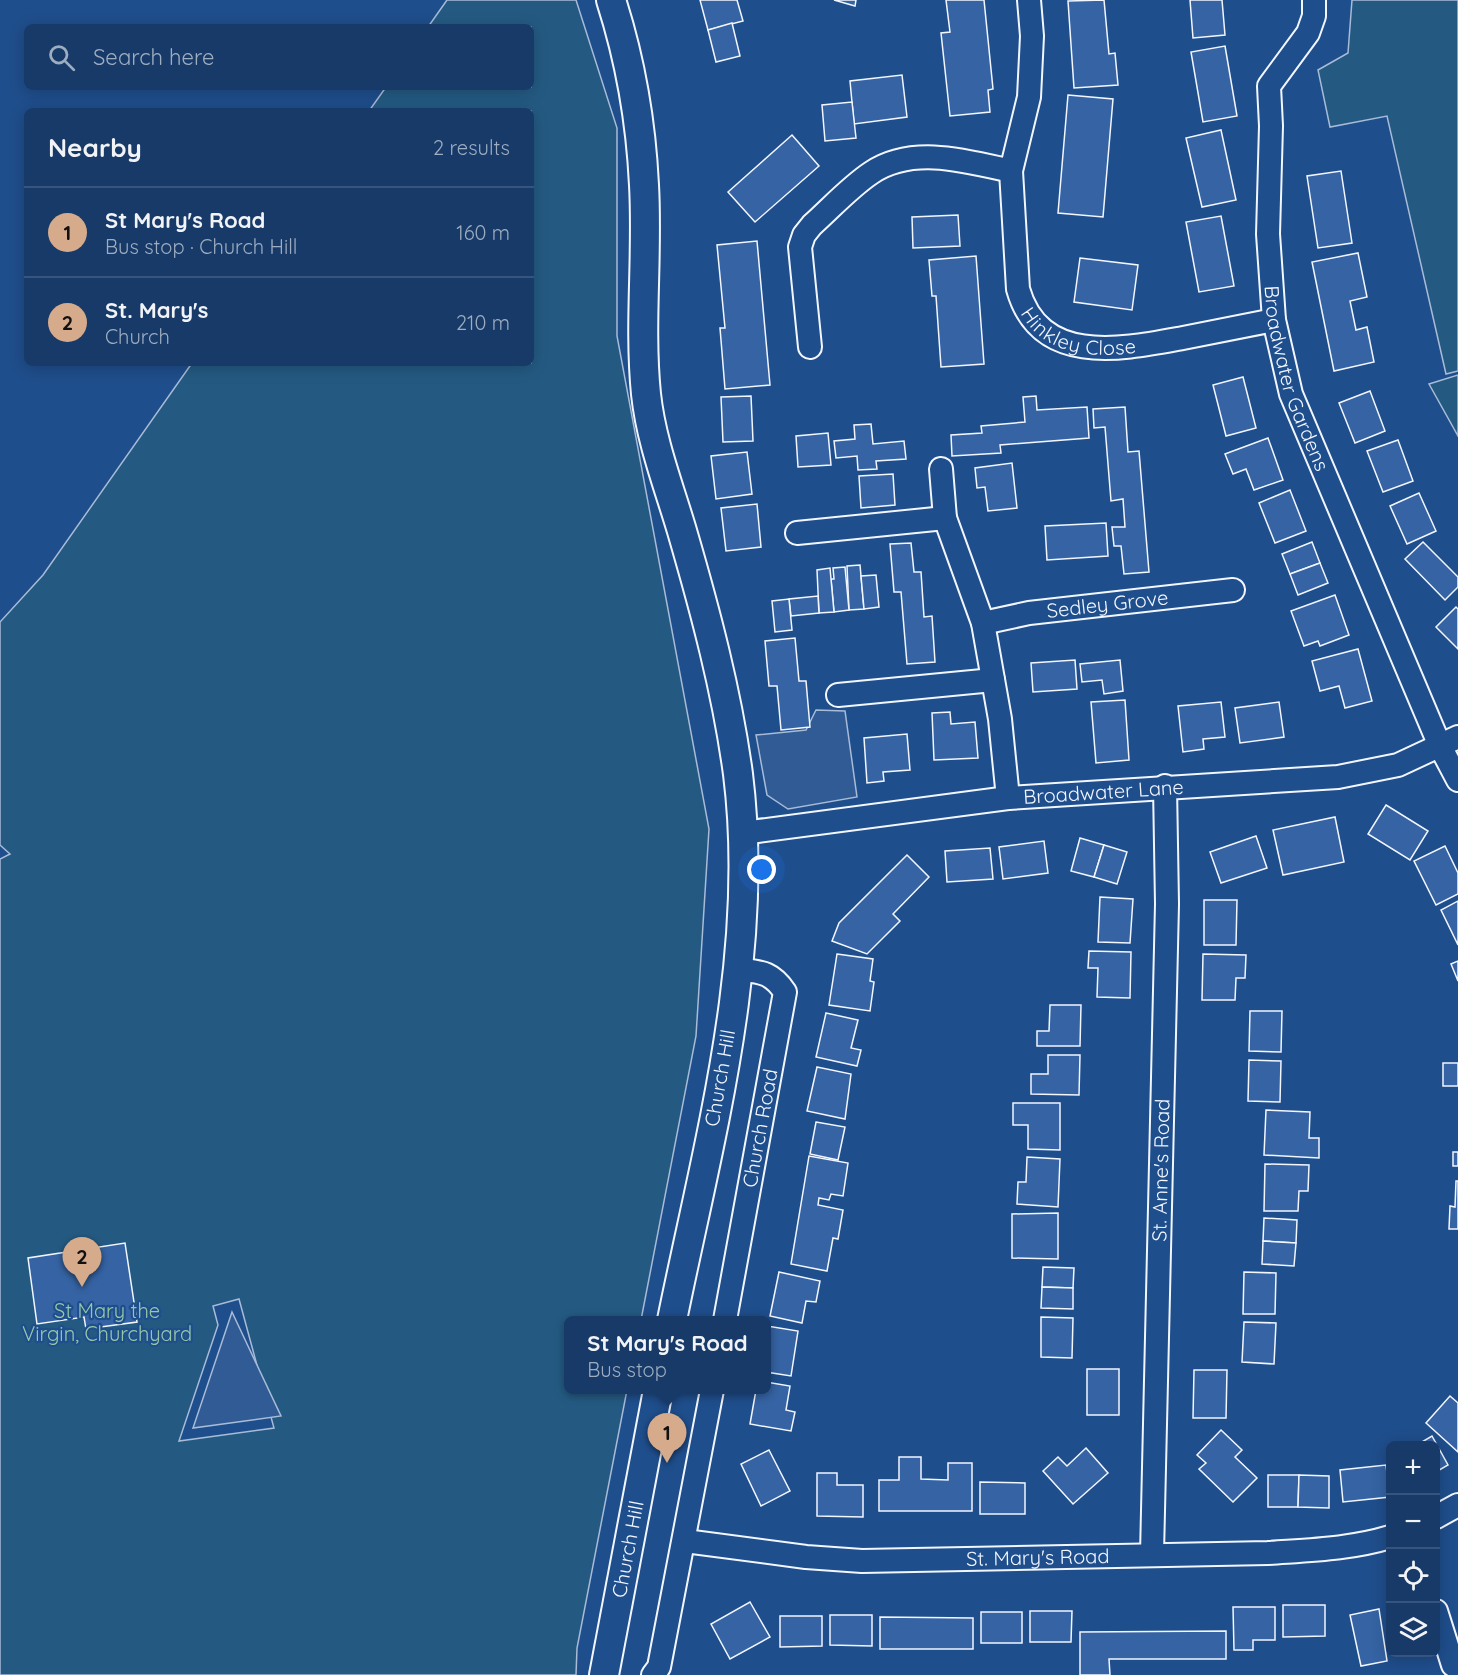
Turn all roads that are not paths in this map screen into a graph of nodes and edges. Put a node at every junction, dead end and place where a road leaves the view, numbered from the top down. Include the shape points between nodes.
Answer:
1 (611, 0) edge
2 (1029, 0) edge
3 (1314, 0) edge
4 (1011, 171) junction
5 (1274, 320) junction
6 (810, 347) dead end
7 (941, 469) dead end
8 (945, 518) junction
9 (797, 533) dead end
10 (1233, 590) dead end
11 (983, 622) junction
12 (993, 680) junction
13 (838, 696) dead end
14 (1449, 741) edge
15 (1458, 780) edge
16 (1165, 786) junction
17 (1008, 798) junction
18 (743, 833) junction
19 (736, 969) junction
20 (673, 1316) edge
21 (725, 1316) edge
22 (657, 1394) edge
23 (711, 1394) edge
24 (1458, 1505) edge
25 (1440, 1515) edge
26 (1386, 1538) edge
27 (685, 1541) junction
28 (1152, 1554) junction
29 (1440, 1623) edge
30 (1454, 1665) dead end
31 (604, 1675) edge
32 (653, 1675) edge

1 - 18 street, Church Hill via 630,75 645,187 642,334 647,398 726,704
2 - 4 street, Hinkley Close via 1029,97
3 - 5 street, Broadwater Gardens via 1308,33 1269,86 1268,234
4 - 5 street, Hinkley Close via 1022,302 1044,330 1083,347 1106,350
4 - 6 street via 964,160 928,157 901,160 872,172 812,225 802,241
5 - 14 street, Broadwater Gardens via 1291,394
7 - 8 street
8 - 9 street
8 - 11 street
10 - 11 street, Sedley Grove via 1029,613
11 - 12 street
12 - 13 street
12 - 17 street
14 - 15 street
14 - 16 street, Broadwater Lane via 1398,765 1338,777
16 - 17 street, Broadwater Lane
16 - 28 street, St. Anne's Road via 1167,904
17 - 18 street, Broadwater Lane
18 - 19 street, Church Hill
19 - 20 street, Church Hill via 705,1162
19 - 21 street, Church Road via 761,972 776,979 785,992
22 - 31 street, Church Hill
23 - 27 street
24 - 25 street
26 - 28 street, St. Mary's Road via 1324,1550
27 - 28 street, St. Mary's Road via 862,1561
27 - 32 street via 659,1667
29 - 30 street

